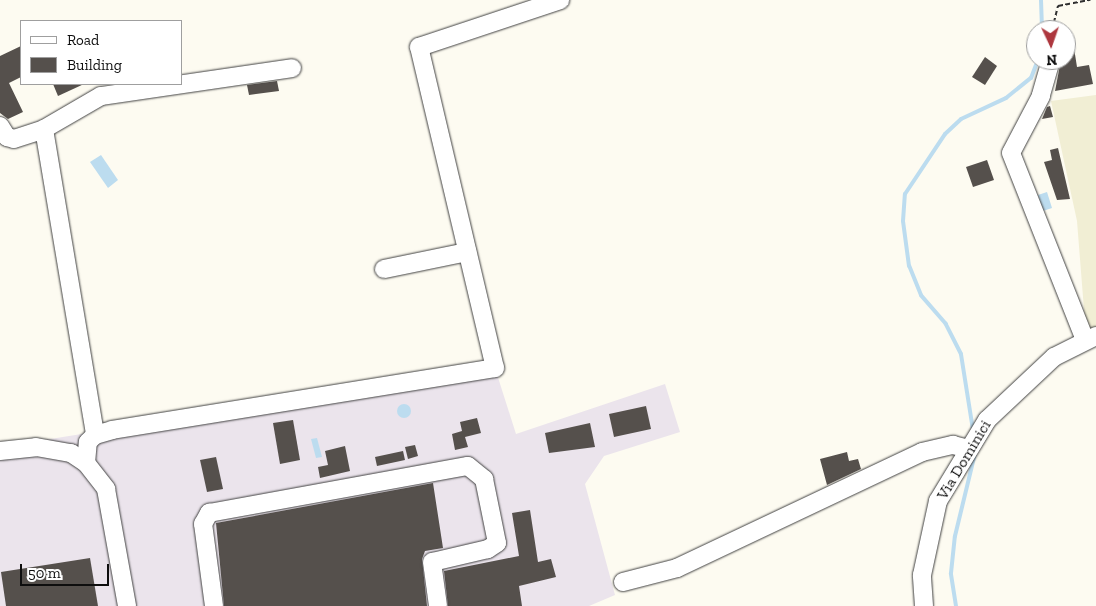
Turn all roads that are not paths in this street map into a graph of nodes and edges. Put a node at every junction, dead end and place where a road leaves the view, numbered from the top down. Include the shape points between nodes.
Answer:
1 (560, 0) edge
2 (292, 68) dead end
3 (1048, 70) edge
4 (182, 84) edge
5 (176, 85) edge
6 (0, 126) edge
7 (44, 128) junction
8 (467, 252) junction
9 (384, 269) dead end
10 (1090, 338) edge
11 (95, 434) junction
12 (973, 443) junction
13 (0, 451) edge
14 (86, 463) junction
15 (623, 582) dead end
16 (127, 606) edge
17 (214, 606) edge
18 (438, 606) edge
19 (924, 606) edge

1 - 8 street via 419,47
2 - 4 street
3 - 10 street via 1041,96 1011,153
5 - 7 street via 101,96
6 - 7 street via 7,137 14,139
7 - 11 street
8 - 9 street
8 - 11 street via 495,368
10 - 12 street, Via Dominici via 1054,357 1016,390
11 - 14 street via 88,442
12 - 15 street via 922,452 677,568
12 - 19 street, Via Dominici via 936,509 922,575
13 - 14 street via 36,447 71,453
14 - 16 street via 106,489
17 - 18 street via 203,524 209,513 468,466 484,479 497,543 432,562

